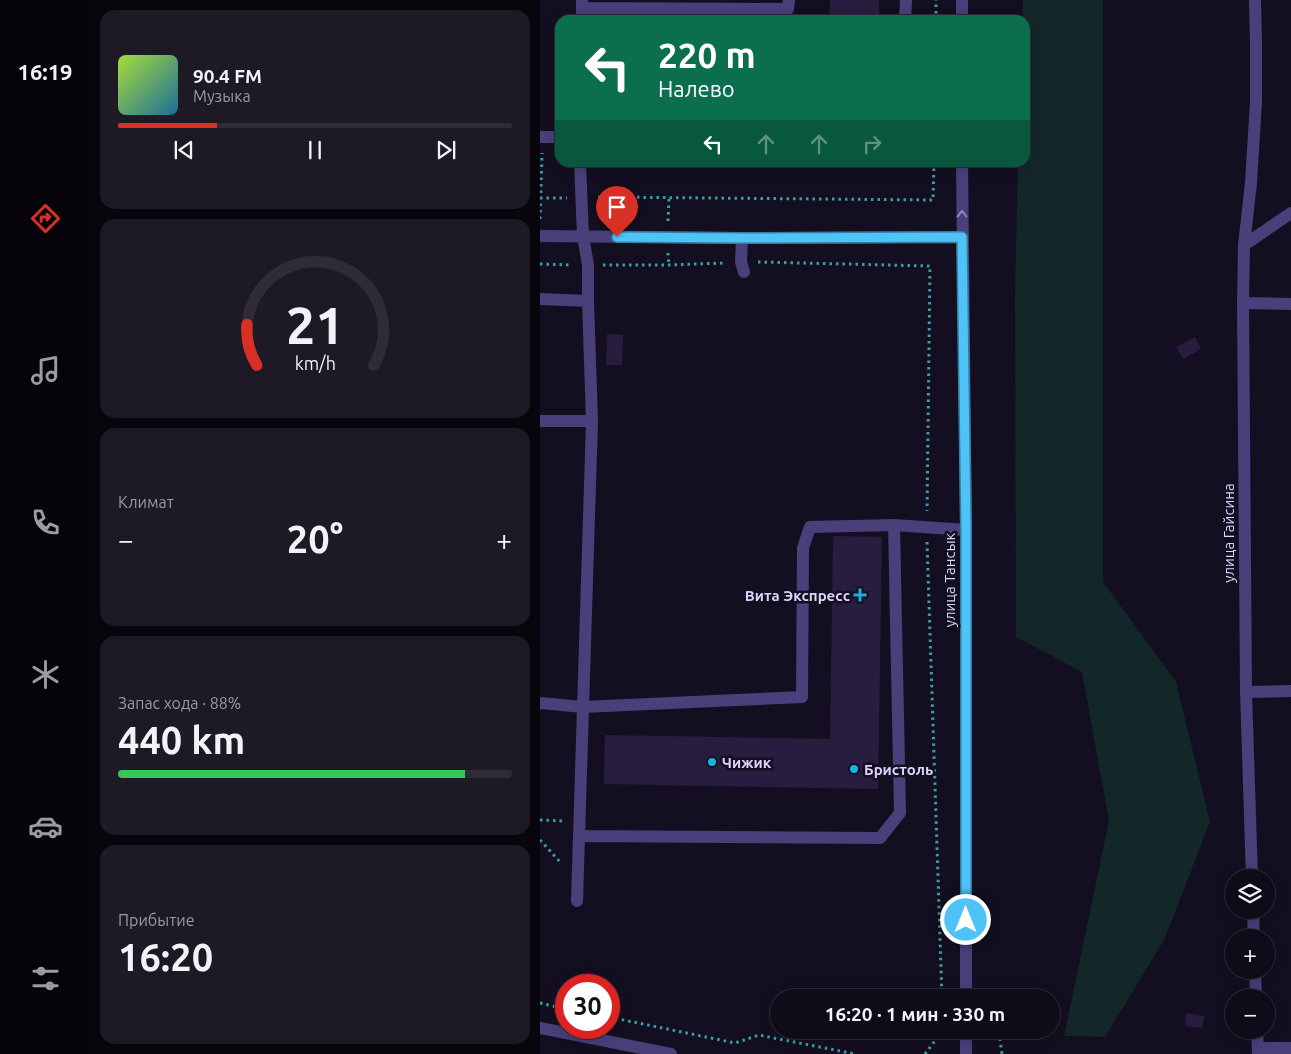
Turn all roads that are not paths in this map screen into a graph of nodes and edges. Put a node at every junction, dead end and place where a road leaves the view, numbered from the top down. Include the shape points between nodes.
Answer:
1 (788, 0) edge
2 (906, 0) edge
3 (962, 0) edge
4 (1255, 0) edge
5 (582, 9) edge
6 (905, 15) edge
7 (962, 15) edge
8 (555, 136) edge
9 (541, 137) edge
10 (580, 167) edge
11 (962, 167) edge
12 (1291, 213) edge
13 (540, 236) edge
14 (583, 236) junction
15 (962, 237) junction
16 (742, 238) junction
17 (1244, 245) junction
18 (742, 267) road end
19 (540, 299) edge
20 (588, 301) junction
21 (1243, 303) junction
22 (1291, 304) edge
23 (540, 420) edge
24 (592, 421) junction
25 (894, 525) junction
26 (966, 530) junction
27 (1291, 691) edge
28 (1246, 692) junction
29 (540, 703) edge
30 (583, 708) junction
31 (579, 836) junction
32 (1252, 869) edge
33 (577, 901) dead end
34 (966, 989) edge
35 (540, 1028) edge
36 (966, 1039) edge
37 (1291, 1048) edge
38 (1258, 1051) edge
39 (672, 1054) edge
40 (966, 1054) edge

1 - 5 street via 788,9
2 - 6 street
3 - 7 street
4 - 17 street, улица Гайсина via 1255,117
8 - 9 street
10 - 14 street
15 -> 11 street, улица Тансык
12 - 17 street
13 - 14 street
14 - 16 street
14 - 20 street via 588,265
15 - 16 street
15 - 26 street, улица Тансык
16 - 18 street
17 - 21 street, улица Гайсина
19 - 20 street
20 - 24 street
21 - 22 street
21 - 28 street, улица Гайсина
23 - 24 street
24 - 30 street
25 - 26 street
25 - 30 street via 810,527 803,548 802,698
25 - 31 street via 900,813 880,838
26 - 34 street, улица Тансык
27 - 28 street
28 - 32 street, улица Гайсина
29 - 30 street
30 - 31 street
31 - 33 street
35 - 39 street
36 - 40 street
37 - 38 street

